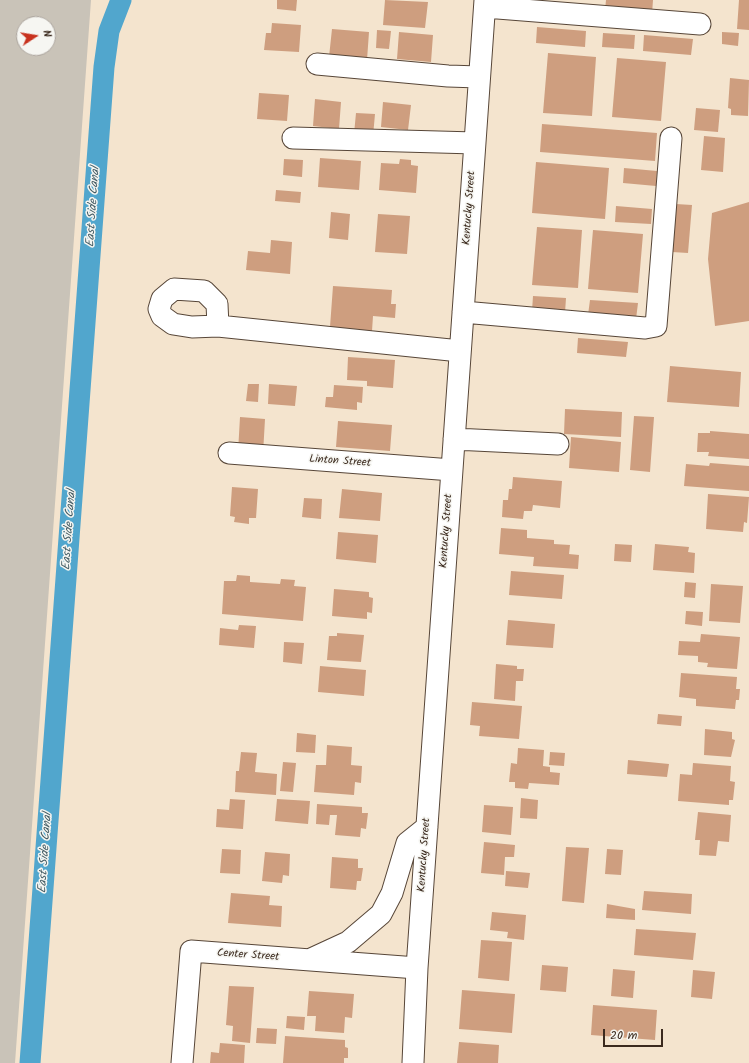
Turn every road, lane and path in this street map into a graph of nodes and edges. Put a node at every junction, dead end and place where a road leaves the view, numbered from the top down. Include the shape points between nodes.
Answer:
1 (485, 3) edge
2 (700, 24) dead end
3 (317, 64) dead end
4 (479, 77) junction
5 (293, 138) dead end
6 (670, 138) dead end
7 (475, 143) junction
8 (463, 312) junction
9 (218, 326) dead end
10 (460, 351) junction
11 (454, 439) junction
12 (558, 444) dead end
13 (228, 454) dead end
14 (452, 470) junction
15 (427, 827) junction
16 (309, 960) junction
17 (417, 968) junction
18 (182, 1063) edge
19 (412, 1063) edge

1 - 2 street
1 - 4 street, Kentucky Street
3 - 4 street
4 - 7 street, Kentucky Street
5 - 7 street
6 - 8 street via 656,326 645,328
7 - 8 street, Kentucky Street
8 - 10 street, Kentucky Street
9 - 10 street
10 - 11 street, Kentucky Street
11 - 12 street
11 - 14 street, Kentucky Street
13 - 14 street, Linton Street
14 - 15 street, Kentucky Street
15 - 16 street via 407,843 392,892 381,914 348,942
15 - 17 street, Kentucky Street
16 - 17 street, Center Street
16 - 18 street, Center Street via 191,952
17 - 19 street, Kentucky Street

